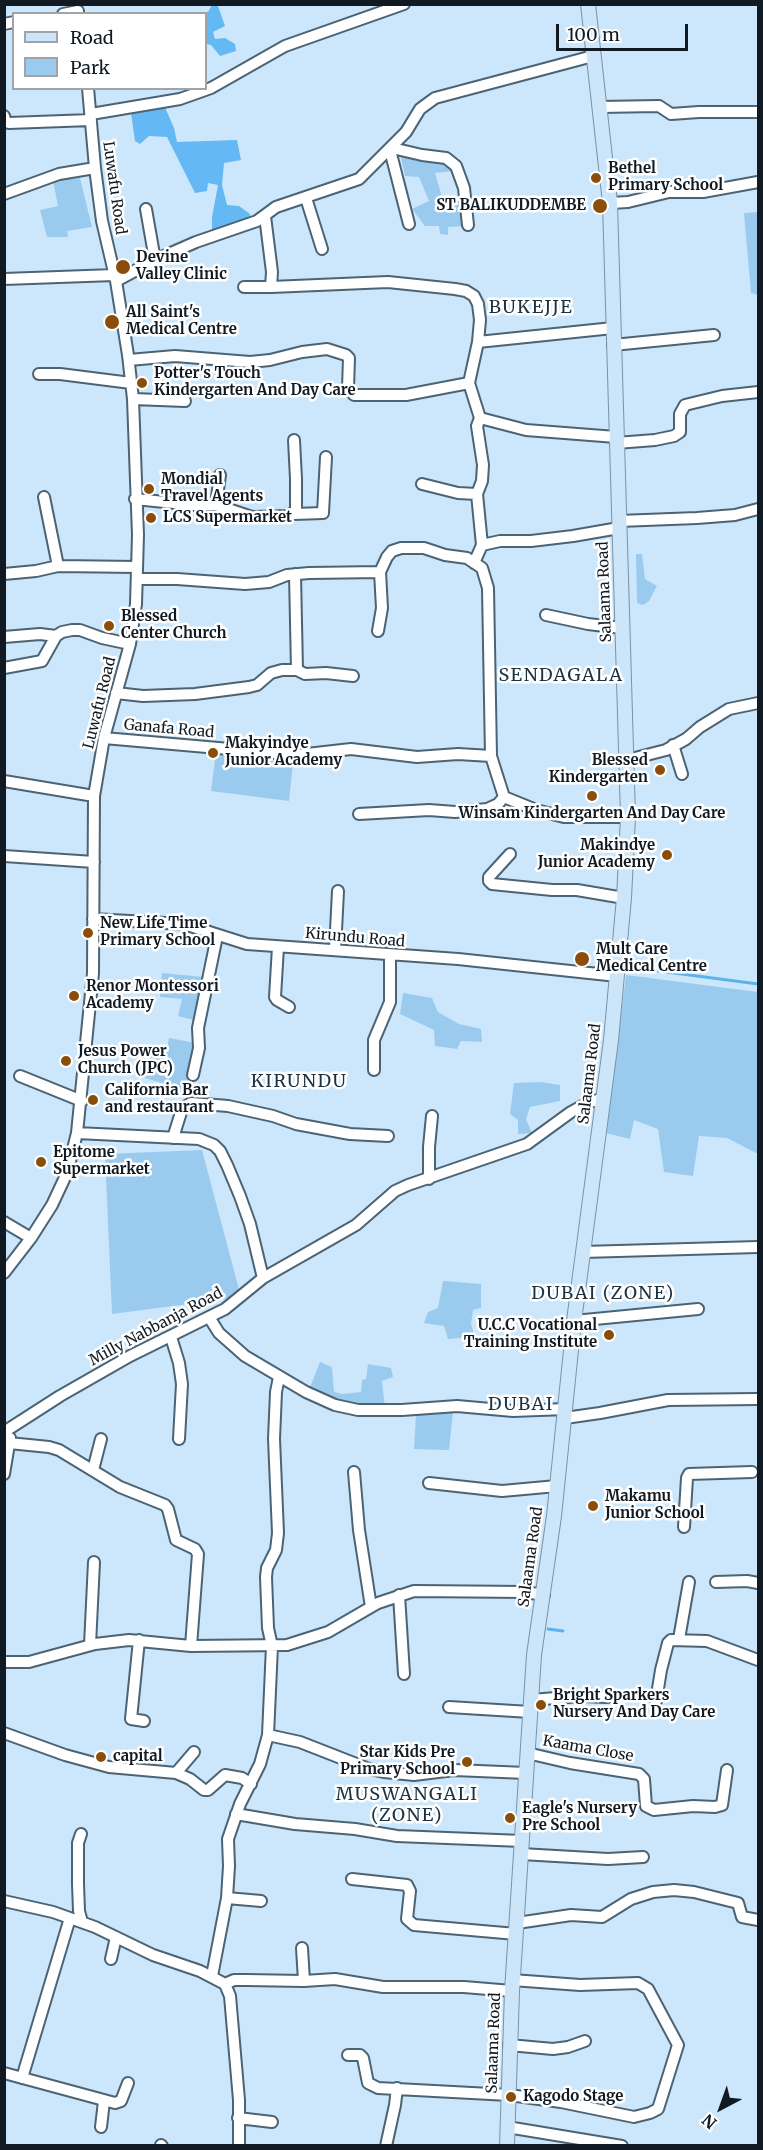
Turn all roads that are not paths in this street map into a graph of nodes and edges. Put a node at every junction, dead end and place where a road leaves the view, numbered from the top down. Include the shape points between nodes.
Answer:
1 (404, 4) edge
2 (588, 4) edge
3 (593, 56) junction
4 (207, 89) edge
5 (88, 90) edge
6 (206, 90) edge
7 (599, 106) junction
8 (759, 112) edge
9 (4, 116) edge
10 (91, 117) junction
11 (391, 149) junction
12 (95, 168) junction
13 (759, 182) edge
14 (4, 194) edge
15 (306, 198) junction
16 (610, 203) junction
17 (146, 208) dead end
18 (265, 216) junction
19 (409, 224) dead end
20 (468, 225) dead end
21 (322, 249) dead end
22 (155, 260) junction
23 (115, 278) junction
24 (4, 279) edge
25 (244, 287) dead end
26 (271, 287) junction
27 (613, 328) junction
28 (714, 335) dead end
29 (478, 342) junction
30 (613, 345) junction
31 (129, 360) junction
32 (39, 374) dead end
33 (131, 383) junction
34 (469, 383) junction
35 (759, 392) edge
36 (133, 399) junction
37 (185, 401) dead end
38 (480, 418) junction
39 (294, 440) dead end
40 (616, 440) junction
41 (326, 457) dead end
42 (220, 475) dead end
43 (422, 484) dead end
44 (477, 494) junction
45 (44, 497) dead end
46 (135, 499) junction
47 (216, 505) junction
48 (759, 508) edge
49 (294, 514) junction
50 (619, 524) junction
51 (482, 545) junction
52 (474, 563) junction
53 (58, 566) junction
54 (137, 567) junction
55 (380, 572) junction
56 (4, 574) edge
57 (296, 574) junction
58 (138, 579) junction
59 (546, 615) dead end
60 (622, 628) junction
61 (378, 631) dead end
62 (56, 636) junction
63 (4, 637) edge
64 (130, 645) junction
65 (4, 668) edge
66 (297, 670) junction
67 (353, 676) dead end
68 (116, 693) junction
69 (759, 703) edge
70 (104, 738) junction
71 (673, 745) junction
72 (491, 756) junction
73 (627, 760) junction
74 (682, 774) dead end
75 (4, 781) edge
76 (94, 796) junction
77 (504, 797) junction
78 (359, 813) dead end
79 (628, 817) junction
80 (510, 854) dead end
81 (4, 855) edge
82 (94, 862) junction
83 (338, 891) dead end
84 (624, 898) junction
85 (93, 919) junction
86 (217, 936) junction
87 (278, 946) junction
88 (335, 950) junction
89 (390, 956) junction
90 (617, 976) junction
91 (289, 1007) dead end
92 (374, 1070) dead end
93 (193, 1075) dead end
94 (20, 1076) dead end
95 (603, 1099) junction
96 (82, 1101) junction
97 (432, 1116) dead end
98 (77, 1133) junction
99 (388, 1136) dead end
100 (173, 1138) junction
101 (429, 1179) junction
102 (4, 1222) edge
103 (31, 1238) junction
104 (759, 1247) edge
105 (583, 1252) junction
106 (4, 1273) edge
107 (263, 1278) junction
108 (698, 1308) dead end
109 (209, 1317) junction
110 (574, 1322) junction
111 (171, 1337) junction
112 (279, 1377) junction
113 (759, 1399) edge
114 (565, 1413) junction
115 (7, 1430) edge
116 (101, 1439) dead end
117 (179, 1439) dead end
118 (9, 1443) junction
119 (93, 1470) junction
120 (354, 1472) dead end
121 (752, 1472) dead end
122 (4, 1474) edge
123 (429, 1483) dead end
124 (557, 1486) junction
125 (684, 1527) dead end
126 (94, 1562) dead end
127 (689, 1582) dead end
128 (716, 1582) dead end
129 (759, 1583) edge
130 (399, 1595) junction
131 (544, 1595) junction
132 (371, 1607) junction
133 (679, 1639) junction
134 (139, 1640) junction
135 (90, 1645) junction
136 (191, 1646) junction
137 (272, 1646) junction
138 (759, 1660) edge
139 (4, 1662) edge
140 (404, 1674) dead end
141 (607, 1697) dead end
142 (656, 1701) dead end
143 (530, 1706) junction
144 (449, 1707) dead end
145 (144, 1721) dead end
146 (4, 1733) edge
147 (268, 1735) junction
148 (194, 1752) dead end
149 (527, 1753) junction
150 (727, 1770) dead end
151 (176, 1773) junction
152 (526, 1773) junction
153 (251, 1784) junction
154 (236, 1814) junction
155 (81, 1834) dead end
156 (522, 1848) junction
157 (643, 1857) dead end
158 (352, 1879) dead end
159 (227, 1898) junction
160 (4, 1901) edge
161 (261, 1901) dead end
162 (70, 1918) junction
163 (759, 1920) edge
164 (82, 1922) junction
165 (517, 1928) junction
166 (116, 1937) junction
167 (302, 1948) dead end
168 (111, 1959) dead end
169 (212, 1976) junction
170 (304, 1981) junction
171 (225, 1984) junction
172 (512, 1986) junction
173 (585, 2041) dead end
174 (509, 2045) junction
175 (348, 2055) dead end
176 (5, 2075) edge
177 (22, 2078) junction
178 (128, 2083) dead end
179 (397, 2088) junction
180 (509, 2095) junction
181 (104, 2101) junction
182 (238, 2118) junction
183 (272, 2122) dead end
184 (101, 2127) dead end
185 (507, 2127) junction
186 (239, 2145) edge
187 (386, 2145) edge
188 (507, 2145) edge
189 (622, 2145) edge

1 - 4 street via 285,46
2 - 3 main road, Salaama Road
3 - 7 main road, Salaama Road
3 - 11 street via 435,98 420,109
5 - 10 street, Luwafu Road
6 - 10 street
7 - 8 street via 659,106 671,114
7 - 16 main road, Salaama Road
9 - 10 street via 9,123
10 - 12 street, Luwafu Road
11 - 15 street via 359,179
11 - 19 street
11 - 20 street via 446,158 456,166 464,188
12 - 14 street via 59,174
12 - 23 street, Luwafu Road
13 - 16 street
15 - 18 street via 276,207
15 - 21 street
16 - 27 main road, Salaama Road
17 - 22 street
18 - 22 street
18 - 26 street
22 - 23 street
23 - 24 street
23 - 31 street, Luwafu Road
25 - 26 street
26 - 29 street via 388,282 466,291 474,296 480,312
27 - 29 street
27 - 30 main road, Salaama Road
28 - 30 street
29 - 34 street
30 - 40 main road, Salaama Road
31 - 33 street, Luwafu Road
31 - 34 street via 175,356 250,362 327,349 349,358 348,388 354,395 406,395
32 - 33 street
33 - 36 street, Luwafu Road
34 - 38 street
35 - 40 street via 686,405 680,414 680,432 674,436
36 - 37 street
36 - 46 street, Luwafu Road
38 - 40 street via 526,430
38 - 44 street via 477,426 483,465
39 - 49 street
40 - 50 main road, Salaama Road
41 - 49 street via 323,513
42 - 47 street
43 - 44 street
44 - 51 street
45 - 53 street
46 - 47 street
46 - 54 street, Luwafu Road
47 - 49 street via 252,517
48 - 50 street via 735,515
50 - 51 street via 573,536
50 - 60 main road, Salaama Road
51 - 52 street
52 - 55 street via 424,548 401,548 392,551
52 - 72 street via 482,568 488,588
53 - 54 street
53 - 56 street
54 - 58 street, Luwafu Road
55 - 57 street
55 - 61 street via 382,608
57 - 58 street via 245,584
57 - 66 street
58 - 64 street, Luwafu Road
59 - 60 street
60 - 73 main road, Salaama Road
62 - 63 street
62 - 64 street via 80,630
62 - 65 street via 42,661
64 - 68 street, Luwafu Road
66 - 67 street via 305,674
66 - 68 street via 277,670 249,687 195,694
68 - 70 street, Luwafu Road
69 - 71 street via 729,710
70 - 72 street, Ganafa Road via 298,755 351,749 417,757
70 - 76 street, Luwafu Road
71 - 73 street
71 - 74 street
72 - 77 street
73 - 79 main road, Salaama Road
75 - 76 street
76 - 82 street, Luwafu Road
77 - 78 street via 487,809
77 - 79 street via 564,817
79 - 84 main road, Salaama Road
80 - 84 street via 489,877 492,884
81 - 82 street
82 - 85 street, Luwafu Road
83 - 88 street
84 - 90 main road, Salaama Road
85 - 86 street, Kirundu Road via 184,924
85 - 96 street, Luwafu Road via 93,983
86 - 87 street, Kirundu Road via 247,944
86 - 93 street via 198,1028 199,1048
87 - 88 street, Kirundu Road
87 - 91 street via 275,997
88 - 89 street, Kirundu Road
89 - 90 street, Kirundu Road
89 - 92 street via 390,1002 374,1040
90 - 95 main road, Salaama Road
94 - 96 street
95 - 101 street, Milly Nabbanja Road via 581,1107 527,1144
95 - 105 main road, Salaama Road
96 - 98 street, Luwafu Road
97 - 101 street
98 - 100 street
98 - 103 street, Luwafu Road via 62,1184
99 - 100 street via 350,1134 228,1106 191,1103 182,1109
100 - 107 street via 205,1141 220,1151 250,1224
101 - 107 street, Milly Nabbanja Road via 395,1191 356,1225
102 - 103 street
103 - 106 street, Luwafu Road
104 - 105 street
105 - 110 main road, Salaama Road
107 - 109 street, Milly Nabbanja Road
108 - 110 street
109 - 111 street, Milly Nabbanja Road
109 - 112 street via 219,1333 237,1349
110 - 114 main road, Salaama Road
111 - 115 street, Milly Nabbanja Road via 130,1356
111 - 117 street via 182,1384
112 - 114 street via 325,1401 358,1410 457,1406
112 - 137 street via 274,1439 278,1533 276,1550 267,1568
113 - 114 street via 668,1400 600,1413
114 - 124 main road, Salaama Road
115 - 118 street
116 - 119 street
118 - 119 street via 49,1447
118 - 122 street
119 - 136 street via 120,1487 165,1505 176,1540 198,1554
120 - 132 street
121 - 125 street via 689,1474
123 - 124 street via 502,1491
124 - 131 main road, Salaama Road
126 - 135 street
127 - 133 street
128 - 129 street
130 - 131 street via 427,1590
130 - 132 street
130 - 140 street
131 - 143 main road, Salaama Road
132 - 137 street via 328,1632 298,1643
133 - 138 street via 706,1641
133 - 142 street via 668,1643
134 - 135 street
134 - 136 street
134 - 145 street via 131,1719
135 - 139 street via 29,1662
136 - 137 street
137 - 147 street
141 - 143 street via 581,1696
143 - 144 street
143 - 149 main road, Salaama Road
146 - 151 street via 109,1767
147 - 152 street via 300,1742 384,1772
147 - 153 street
148 - 151 street
149 - 150 street, Kaama Close via 639,1774 644,1779 646,1806 654,1810 722,1805
149 - 152 main road, Salaama Road
151 - 153 street via 204,1790 225,1775
152 - 156 main road, Salaama Road
153 - 154 street
154 - 156 street
154 - 159 street via 227,1845
155 - 164 street via 78,1884
156 - 157 street via 608,1859
156 - 165 main road, Salaama Road
158 - 165 street via 407,1886 407,1919 414,1925
159 - 161 street
159 - 169 street
160 - 162 street
162 - 164 street
162 - 177 street
163 - 165 street via 742,1917 738,1903 674,1890 631,1899 603,1917 571,1915
164 - 166 street
165 - 172 main road, Salaama Road
166 - 168 street
166 - 169 street via 156,1957
167 - 170 street
169 - 171 street
170 - 171 street via 234,1980
170 - 172 street via 334,1979 383,1987
171 - 182 street via 231,1996
172 - 174 main road, Salaama Road
172 - 180 street via 638,1983 648,1989 678,2045 658,2109 651,2113 634,2116
173 - 174 street via 553,2049
174 - 180 main road, Salaama Road
175 - 179 street via 363,2058 369,2084
176 - 177 street
177 - 181 street
178 - 181 street via 120,2102
179 - 180 street
179 - 187 street
180 - 185 main road, Salaama Road
181 - 184 street
182 - 183 street
182 - 186 street
185 - 188 main road, Salaama Road
185 - 189 street

